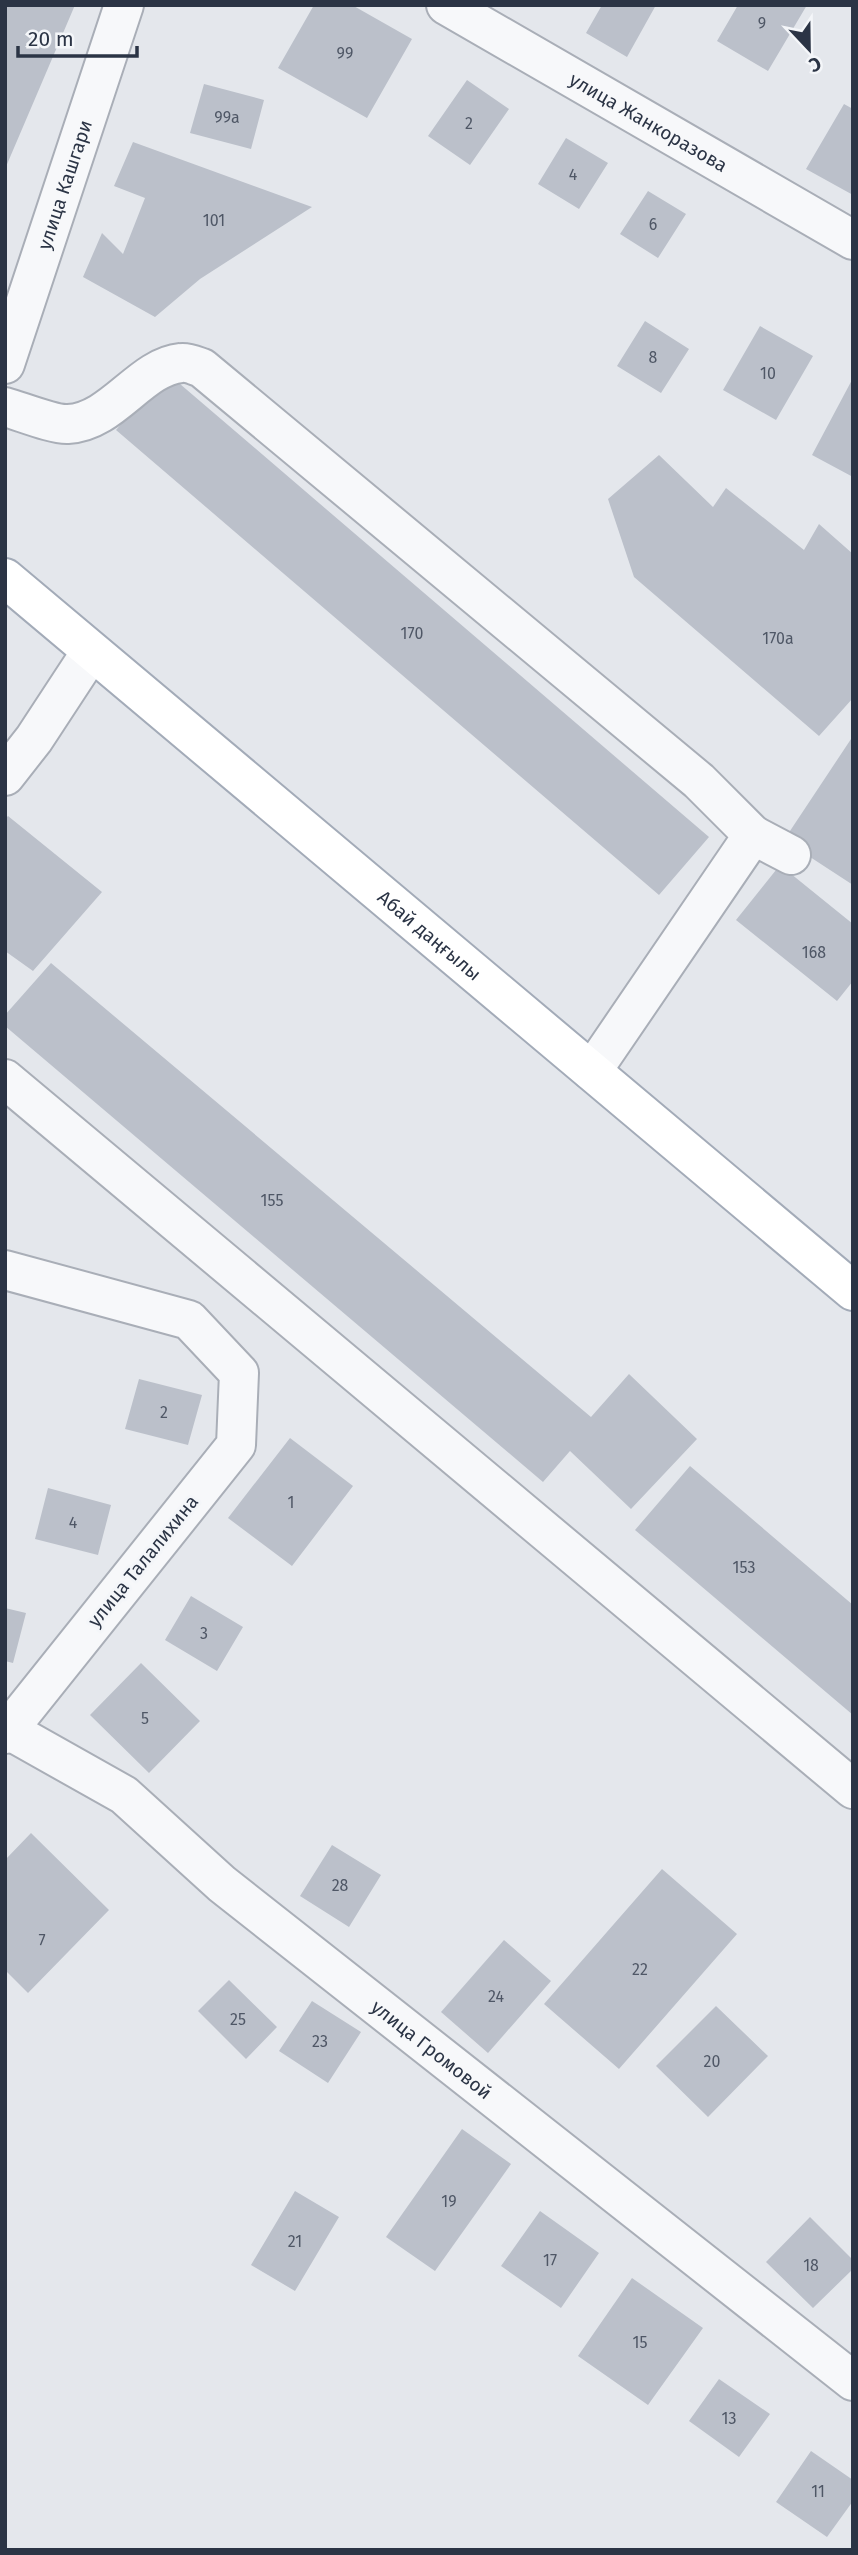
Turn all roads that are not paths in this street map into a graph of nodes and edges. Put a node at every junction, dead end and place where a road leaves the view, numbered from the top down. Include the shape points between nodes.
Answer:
1 (124, 5) edge
2 (446, 5) edge
3 (853, 240) edge
4 (5, 364) edge
5 (5, 407) edge
6 (5, 578) edge
7 (91, 652) junction
8 (5, 776) edge
9 (753, 835) junction
10 (791, 855) dead end
11 (592, 1071) junction
12 (5, 1079) edge
13 (5, 1270) edge
14 (853, 1292) edge
15 (7, 1730) edge
16 (853, 1790) edge
17 (851, 2376) edge

1 - 4 street, улица Кашгари
2 - 3 street, улица Жанкоразова
5 - 9 street via 66,424 106,410 163,368 183,363 202,368 699,781
6 - 7 main road, Абай даңғылы
7 - 8 street
7 - 11 main road, Абай даңғылы
9 - 10 street
9 - 11 street
11 - 14 main road, Абай даңғылы
12 - 16 street
13 - 15 street, улица Талалихина via 189,1320 239,1373 236,1445
15 - 17 street, улица Громовой via 124,1795 222,1884

